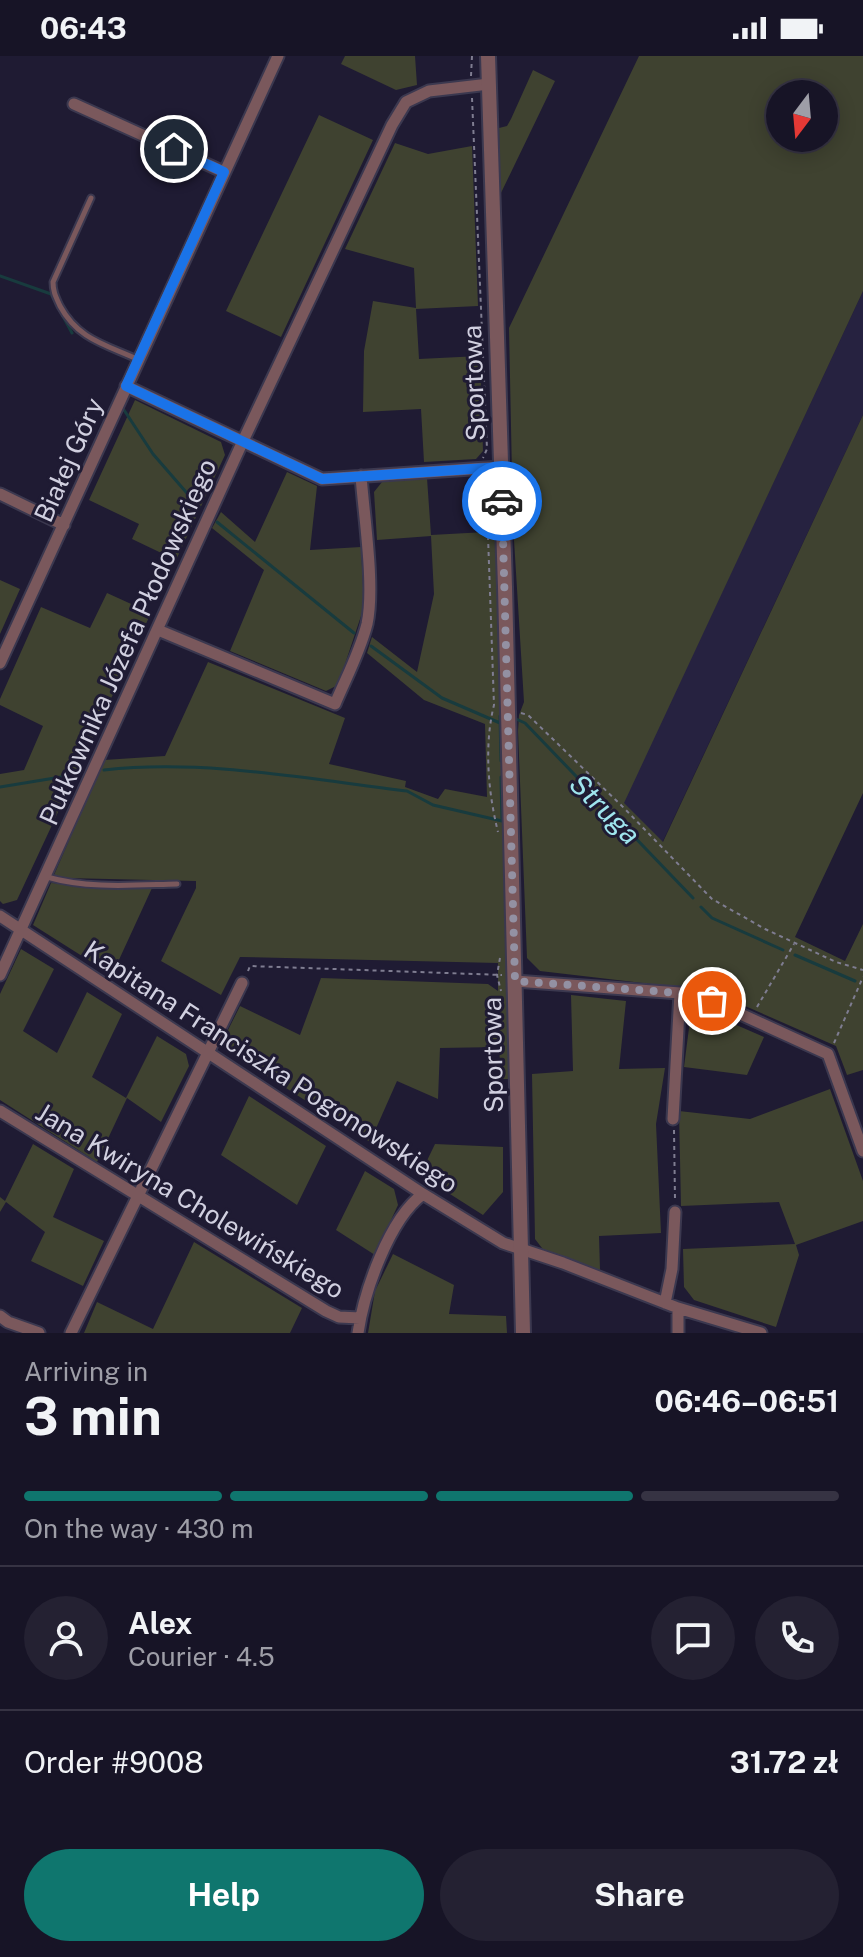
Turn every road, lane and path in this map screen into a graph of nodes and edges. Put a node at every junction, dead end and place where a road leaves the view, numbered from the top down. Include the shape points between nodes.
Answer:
1 (278, 56) edge
2 (472, 56) edge
3 (488, 56) edge
4 (489, 84) junction
5 (470, 86) junction
6 (74, 104) dead end
7 (224, 172) junction
8 (91, 198) dead end
9 (138, 360) junction
10 (126, 386) junction
11 (242, 443) junction
12 (483, 467) junction
13 (501, 467) junction
14 (361, 476) junction
15 (0, 494) edge
16 (64, 525) junction
17 (158, 630) junction
18 (0, 663) edge
19 (508, 707) junction
20 (496, 823) dead end
21 (46, 876) junction
22 (177, 884) dead end
23 (0, 916) edge
24 (22, 930) junction
25 (795, 943) junction
26 (863, 970) edge
27 (0, 975) edge
28 (863, 977) edge
29 (515, 978) junction
30 (242, 983) joint
31 (680, 993) junction
32 (752, 1019) junction
33 (209, 1052) junction
34 (827, 1054) junction
35 (0, 1111) edge
36 (673, 1119) joint
37 (863, 1151) edge
38 (423, 1194) junction
39 (138, 1197) junction
40 (675, 1212) joint
41 (521, 1250) junction
42 (665, 1303) junction
43 (678, 1308) junction
44 (0, 1316) edge
45 (360, 1318) junction
46 (39, 1333) edge
47 (71, 1333) edge
48 (358, 1333) edge
49 (523, 1333) edge
50 (678, 1333) edge
51 (761, 1333) edge

1 - 7 street, Białej Góry
2 - 5 path
3 - 4 street, Sportowa
4 - 5 street, Pułkownika Józefa Płodowskiego
4 - 13 street, Sportowa
5 - 11 street, Pułkownika Józefa Płodowskiego via 429,91 406,102
5 - 12 path via 487,449
6 - 7 street
7 - 9 street, Białej Góry
8 - 9 lane via 53,292 79,332
9 - 10 street, Białej Góry
10 - 11 street
10 - 16 street, Białej Góry
11 - 14 street via 322,479
11 - 17 street, Pułkownika Józefa Płodowskiego
12 - 13 street
12 - 14 street
12 - 20 path via 488,483 494,705 489,724
13 - 19 street, Sportowa
14 - 17 street via 368,620 335,704
15 - 16 street
16 - 18 street, Białej Góry
17 - 21 street, Pułkownika Józefa Płodowskiego
19 - 25 path via 528,715 712,899
19 - 29 street, Sportowa
21 - 22 lane via 119,885
21 - 24 street, Pułkownika Józefa Płodowskiego
23 - 24 street, Kapitana Franciszka Pogonowskiego
24 - 27 street, Pułkownika Józefa Płodowskiego
24 - 33 street, Kapitana Franciszka Pogonowskiego
25 - 26 path
25 - 32 path
28 - 34 path
29 - 30 path via 250,966
29 - 31 street
29 - 41 street, Sportowa
30 - 33 street
31 - 32 street
31 - 36 street
32 - 34 street
33 - 38 street, Kapitana Franciszka Pogonowskiego
33 - 39 street
34 - 37 street
35 - 39 street, Jana Kwiryna Cholewińskiego
36 - 40 path
38 - 41 street, Kapitana Franciszka Pogonowskiego
38 - 45 street via 394,1226
39 - 45 street, Jana Kwiryna Cholewińskiego via 326,1311
39 - 47 street
40 - 42 street
41 - 42 street, Kapitana Franciszka Pogonowskiego
41 - 49 street, Sportowa
42 - 43 street, Kapitana Franciszka Pogonowskiego
43 - 50 street
43 - 51 street, Kapitana Franciszka Pogonowskiego
44 - 46 street
45 - 48 street

